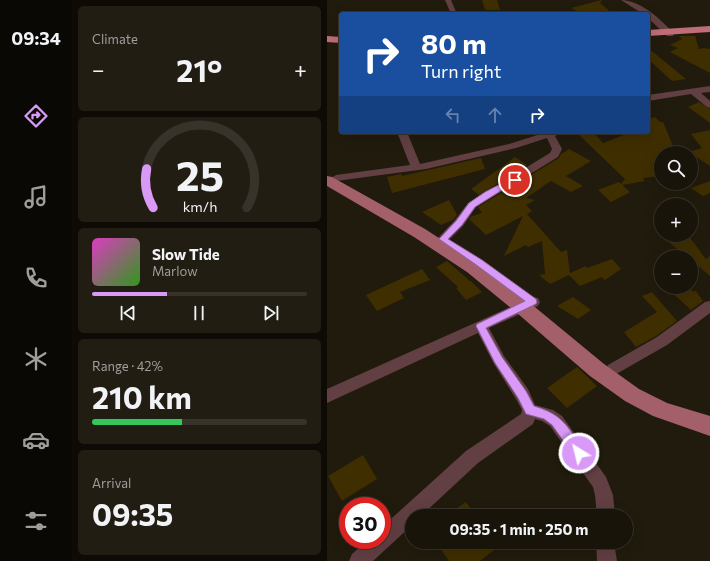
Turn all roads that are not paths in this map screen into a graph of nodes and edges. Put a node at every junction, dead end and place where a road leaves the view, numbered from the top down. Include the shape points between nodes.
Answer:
1 (448, 0) edge
2 (624, 0) edge
3 (454, 12) edge
4 (645, 12) edge
5 (650, 16) edge
6 (710, 29) edge
7 (710, 32) edge
8 (650, 33) edge
9 (669, 33) junction
10 (327, 36) edge
11 (650, 36) edge
12 (339, 37) edge
13 (327, 39) edge
14 (339, 40) edge
15 (710, 89) edge
16 (694, 92) junction
17 (650, 98) edge
18 (710, 106) edge
19 (402, 134) edge
20 (522, 134) edge
21 (553, 134) edge
22 (527, 142) junction
23 (416, 167) junction
24 (330, 177) edge
25 (443, 239) junction
26 (528, 304) junction
27 (710, 306) edge
28 (481, 326) junction
29 (613, 369) junction
30 (327, 396) edge
31 (530, 410) junction
32 (710, 414) edge
33 (710, 426) edge
34 (605, 509) edge
35 (606, 549) edge
36 (359, 561) edge
37 (607, 561) edge

1 - 3 street
2 - 4 street
5 - 9 street
6 - 9 highway
7 - 9 highway
8 - 9 highway
9 - 11 highway
10 - 12 highway
13 - 14 highway
15 - 16 street
16 - 17 street
16 - 18 street
19 - 23 street
20 - 22 street
21 - 22 street
21 - 25 street via 557,149 553,154 472,205
22 - 23 street via 466,158
23 - 24 street
24 - 25 main road
24 - 26 main road
25 - 26 main road via 479,262
26 - 28 street
26 - 29 main road
26 - 33 main road via 590,364 621,388 665,412
27 - 29 street via 662,340
28 - 30 street
28 - 31 street
29 - 32 main road via 650,393
31 - 34 street via 547,415 556,421 600,483
31 - 36 street via 527,419 472,457
35 - 37 street

